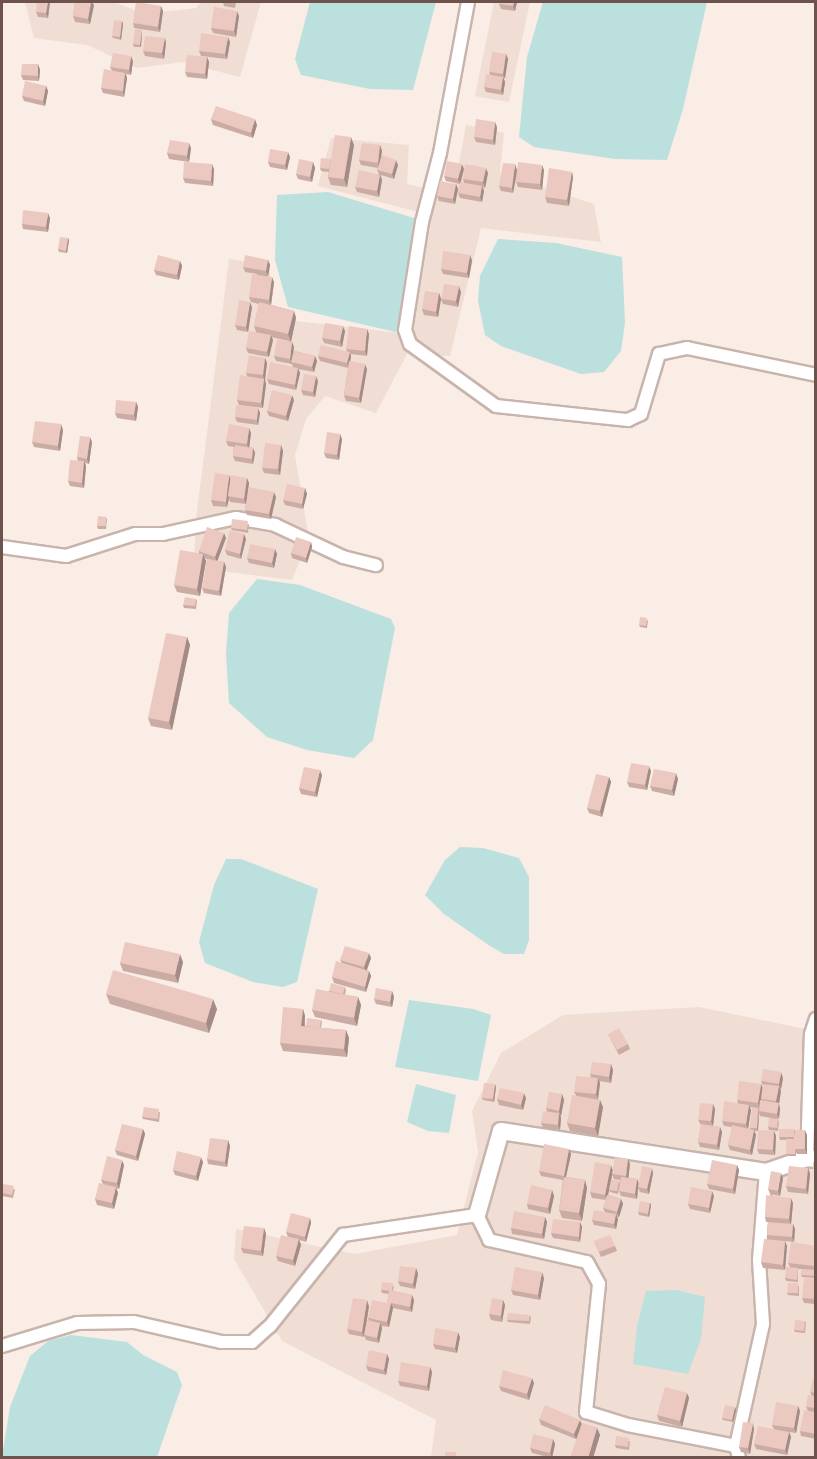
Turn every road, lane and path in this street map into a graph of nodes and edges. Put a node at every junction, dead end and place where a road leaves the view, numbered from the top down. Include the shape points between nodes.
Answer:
1 (468, 2) edge
2 (816, 375) edge
3 (2, 547) edge
4 (376, 565) dead end
5 (816, 1019) edge
6 (811, 1159) edge
7 (766, 1172) junction
8 (477, 1215) junction
9 (2, 1346) edge
10 (737, 1452) edge

1 - 2 street via 440,153 422,222 405,330 410,344 496,406 628,420 641,414 659,354 687,348
3 - 4 street via 66,556 135,534 163,534 236,518 275,525 343,557
5 - 6 street via 811,1034
6 - 7 street
7 - 8 street via 501,1131
7 - 10 street via 759,1260 763,1324
8 - 9 street via 343,1235 270,1326 252,1342 221,1342 134,1322 77,1323
8 - 10 street via 489,1240 587,1262 599,1284 586,1412

